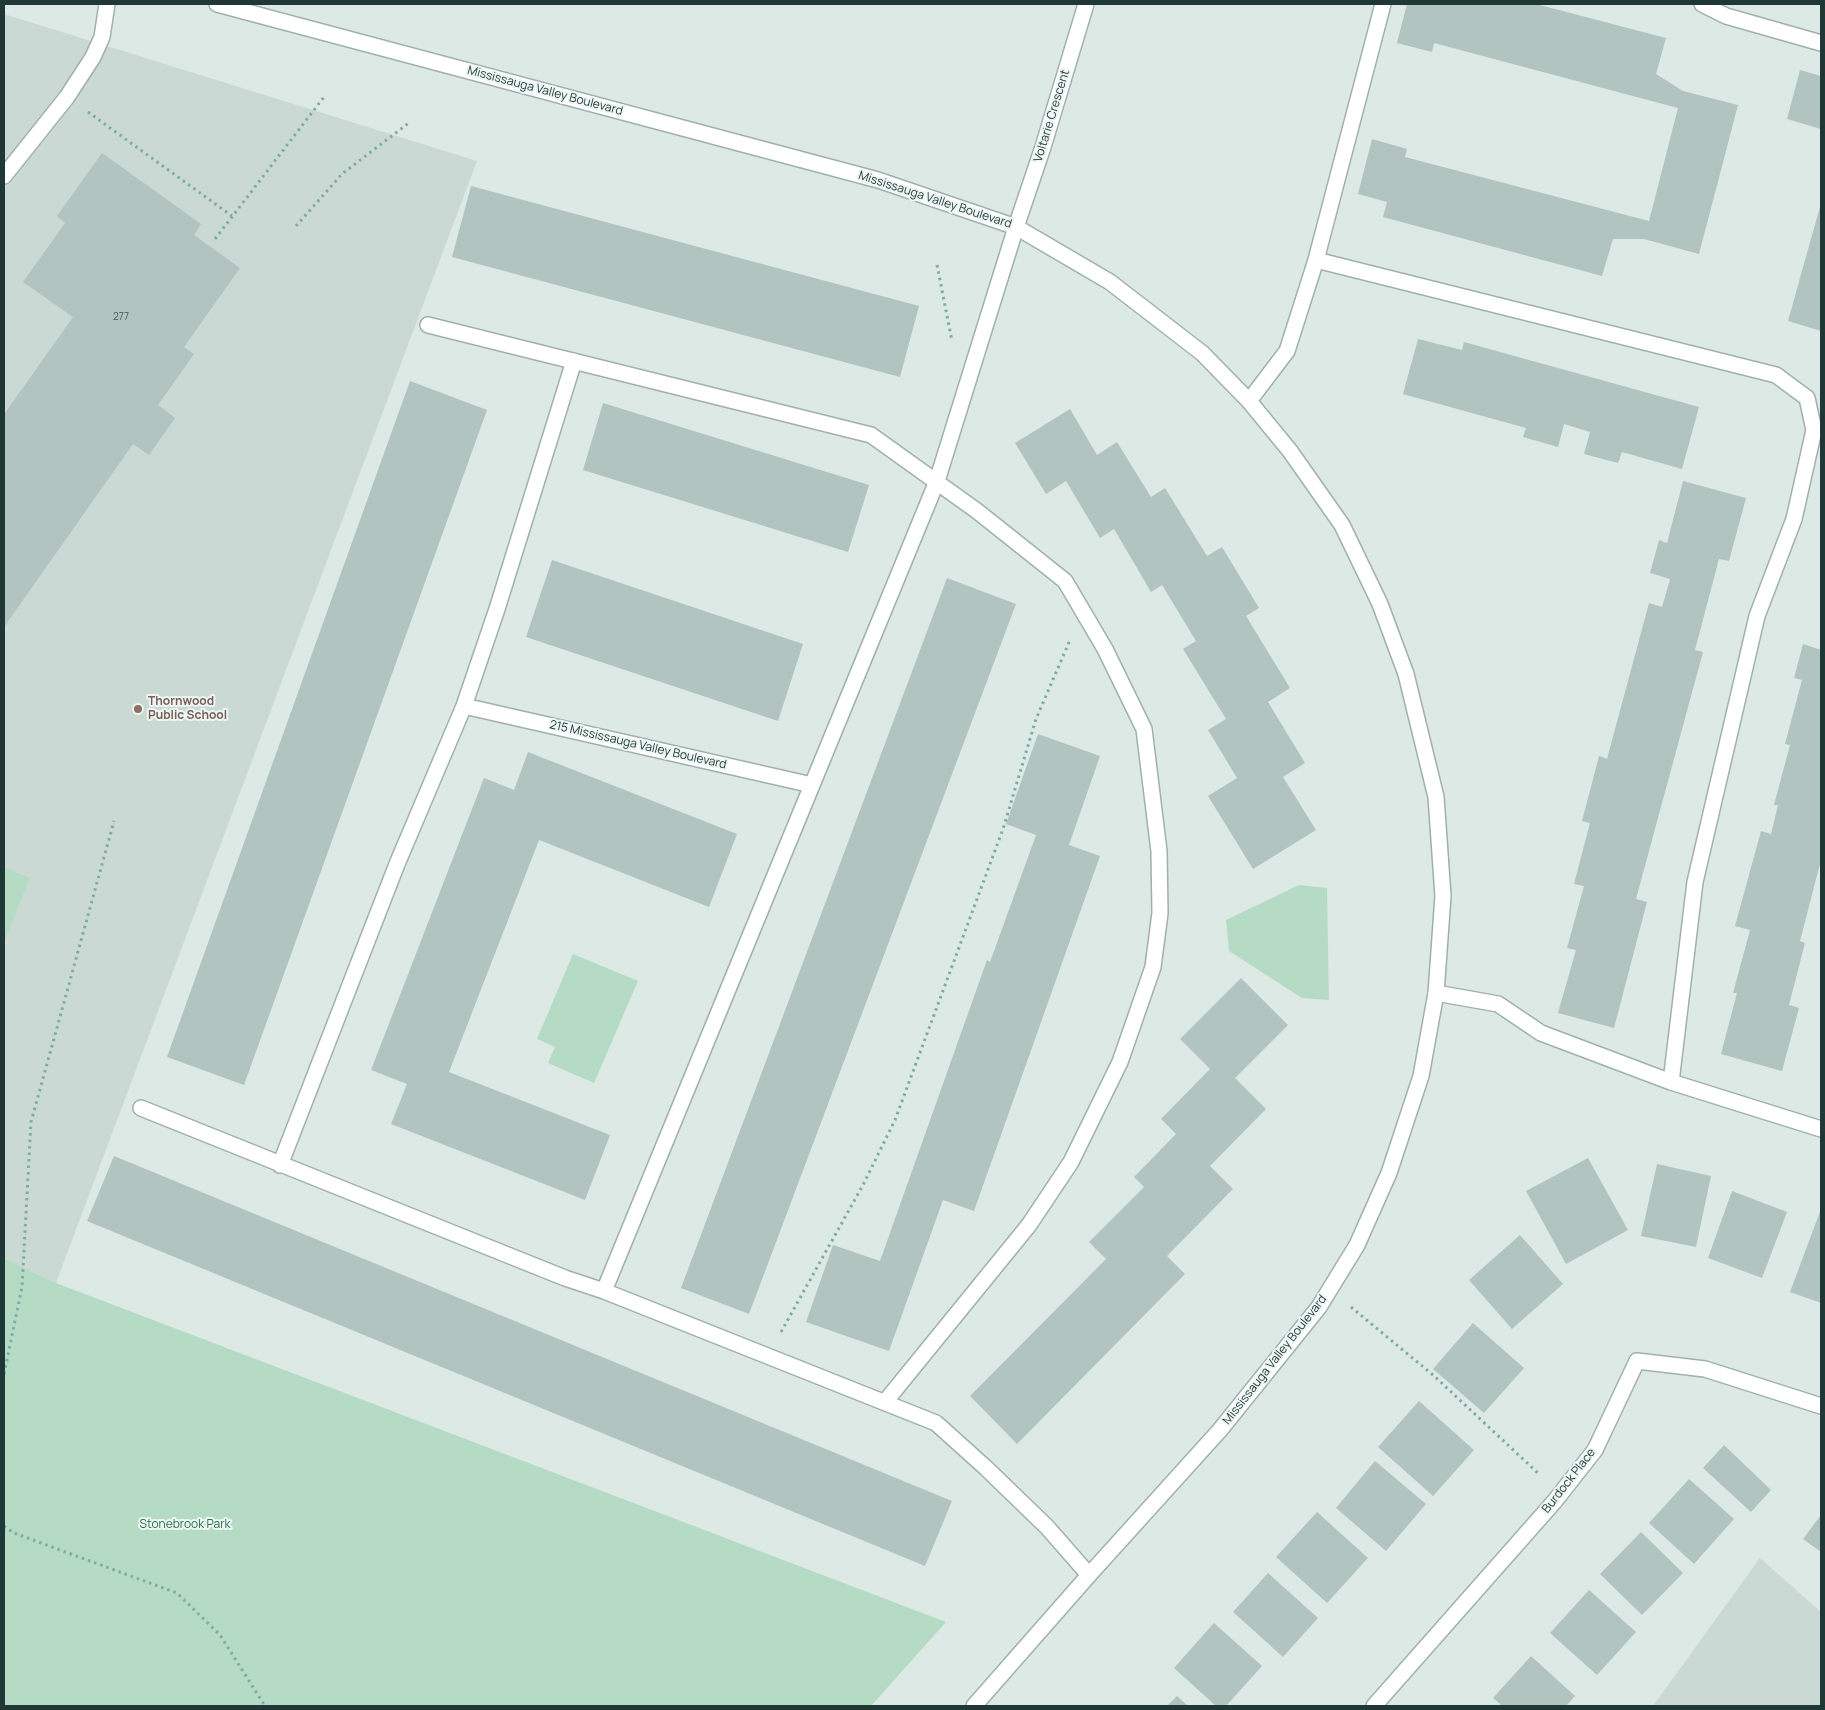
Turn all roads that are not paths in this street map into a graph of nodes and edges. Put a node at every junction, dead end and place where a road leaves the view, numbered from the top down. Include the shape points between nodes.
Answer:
1 (107, 4) edge
2 (218, 4) edge
3 (1086, 4) edge
4 (1383, 4) edge
5 (1702, 4) edge
6 (1821, 43) edge
7 (4, 176) edge
8 (1016, 227) junction
9 (1316, 260) junction
10 (428, 325) dead end
11 (574, 361) junction
12 (1249, 400) junction
13 (937, 481) junction
14 (464, 706) junction
15 (812, 785) junction
16 (1436, 993) junction
17 (1671, 1082) junction
18 (141, 1108) dead end
19 (1821, 1129) edge
20 (280, 1165) junction
21 (604, 1292) junction
22 (885, 1402) junction
23 (1821, 1406) edge
24 (1089, 1575) junction
25 (974, 1706) edge
26 (1374, 1706) edge

1 - 7 street via 102,36 93,56 67,97
2 - 8 street, Mississauga Valley Boulevard via 878,180
3 - 8 street, Voltarie Crescent
4 - 9 street
5 - 6 street via 1726,16
8 - 12 street, Mississauga Valley Boulevard via 1110,282 1202,353
8 - 13 street, Voltarie Crescent
9 - 12 street via 1287,351
9 - 17 street via 1776,374 1807,398 1814,430 1794,519 1757,616 1695,882
10 - 11 street
11 - 13 street via 871,435
11 - 14 street
12 - 16 street, Mississauga Valley Boulevard via 1290,451 1342,526 1380,604 1406,674 1436,797 1443,896
13 - 15 street, Voltarie Crescent
13 - 22 street via 1065,581 1105,649 1144,729 1159,851 1160,913 1153,967 1120,1062 1071,1162 1029,1225
14 - 15 street, 215 Mississauga Valley Boulevard
14 - 20 street via 397,864
15 - 21 street, Voltarie Crescent
16 - 17 street via 1498,1004 1542,1033
16 - 24 street, Mississauga Valley Boulevard via 1421,1076 1389,1173 1357,1245 1319,1307 1220,1430
17 - 19 street
18 - 20 street
20 - 21 street
21 - 22 street
22 - 24 street via 936,1423 1047,1528
23 - 26 street, Burdock Place via 1705,1369 1637,1361 1595,1450 1554,1502
24 - 25 street, Mississauga Valley Boulevard

